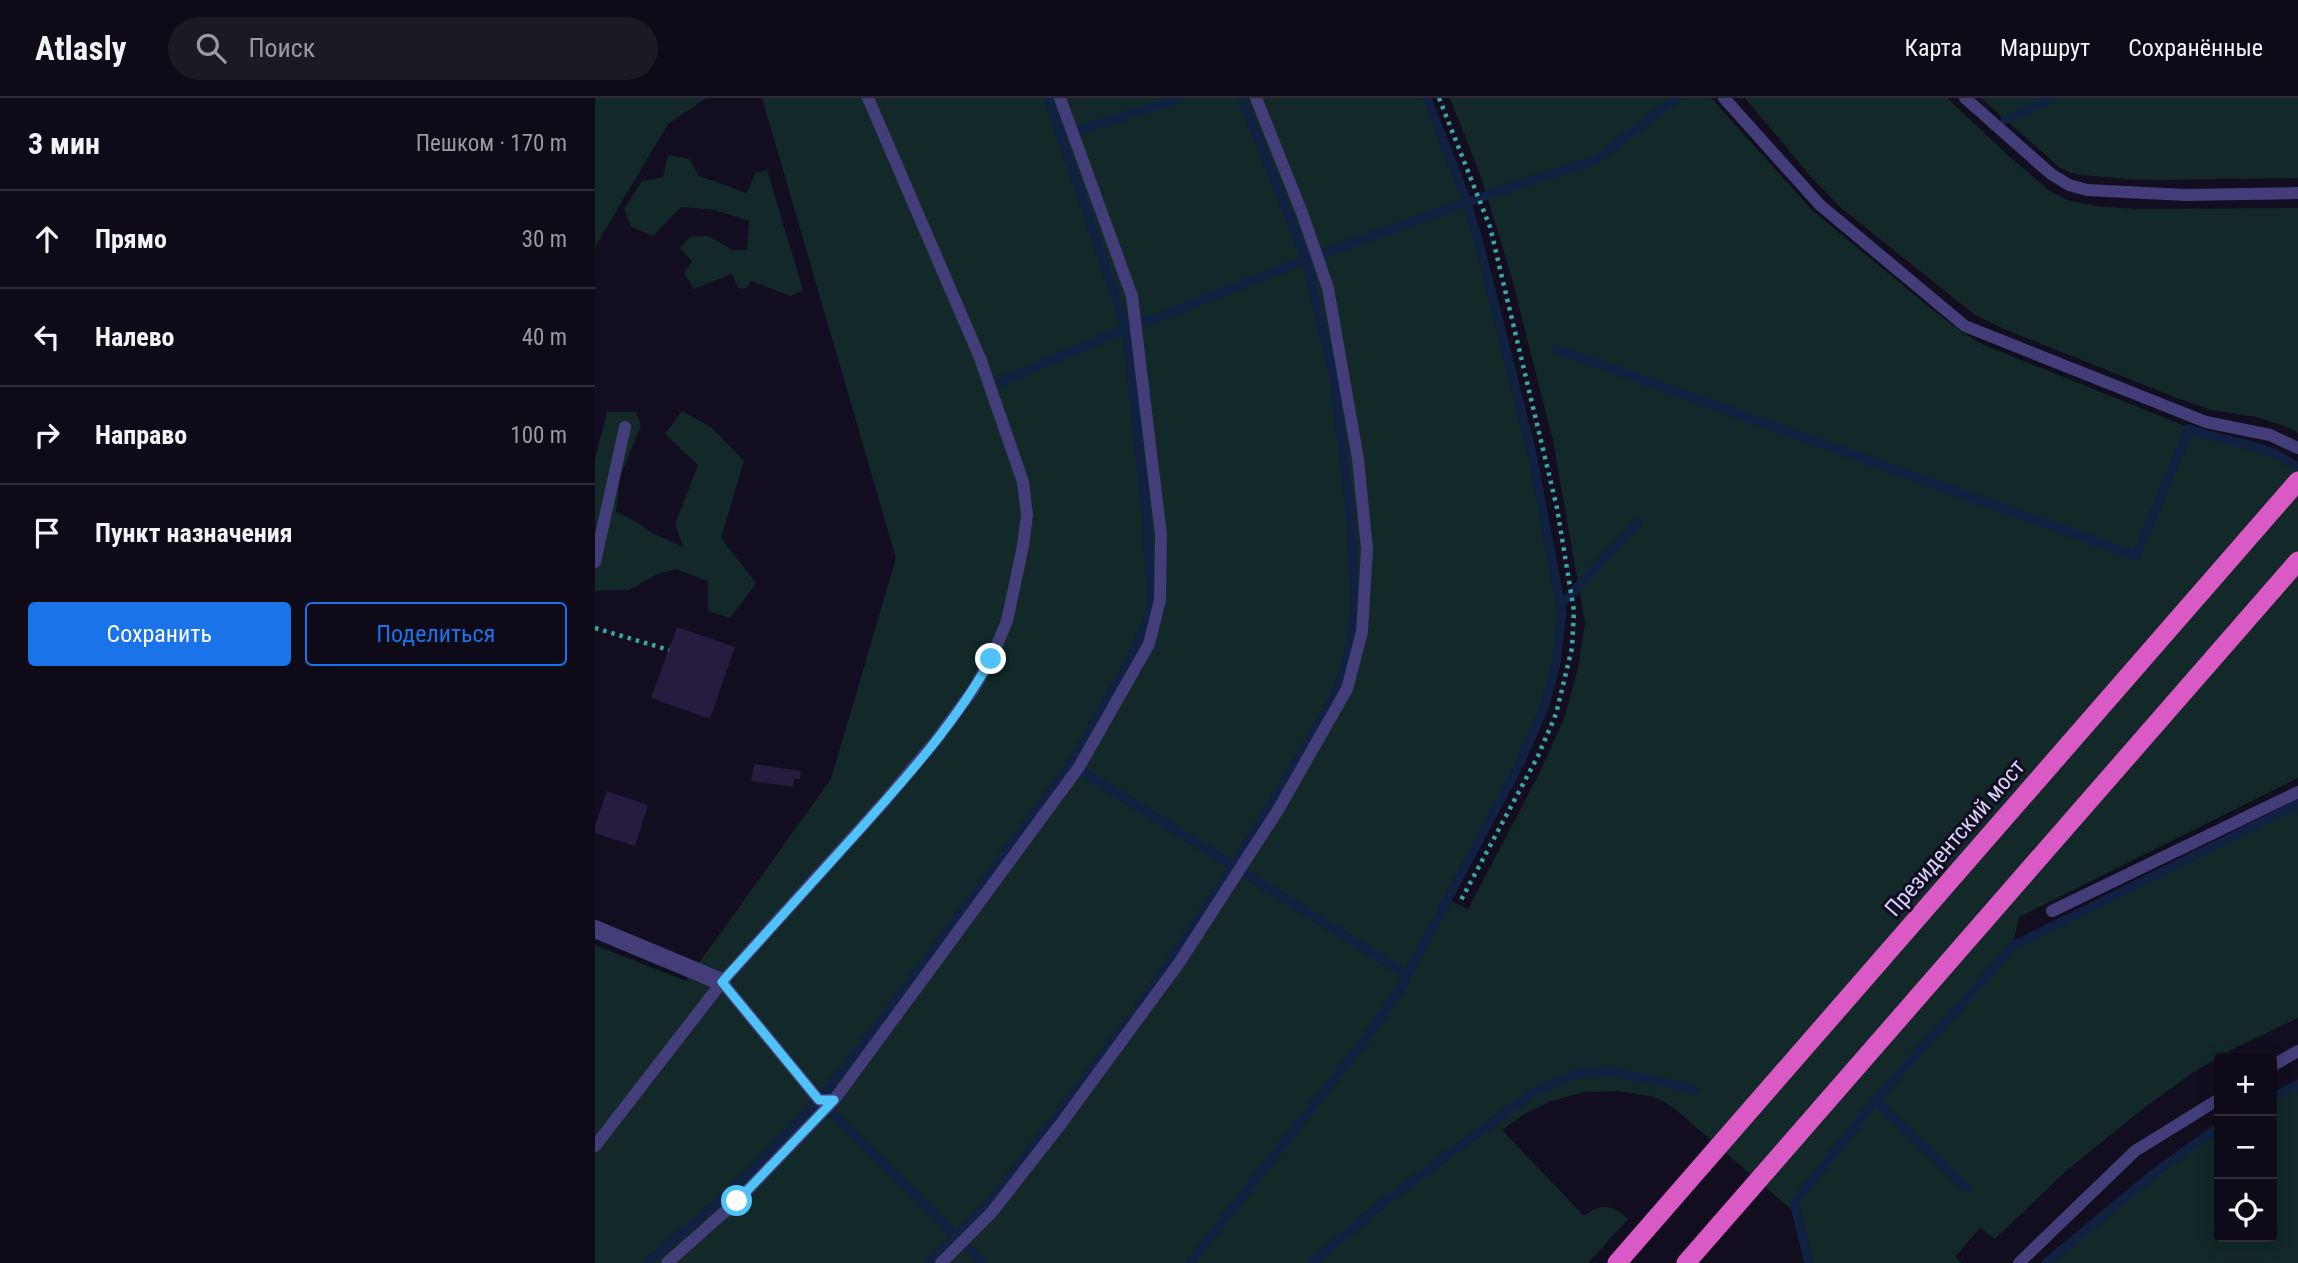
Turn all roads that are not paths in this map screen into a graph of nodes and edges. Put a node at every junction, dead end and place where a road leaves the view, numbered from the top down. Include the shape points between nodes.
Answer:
1 (868, 98) edge
2 (1061, 98) edge
3 (1256, 98) edge
4 (1724, 98) edge
5 (1965, 98) edge
6 (2298, 193) edge
7 (625, 427) dead end
8 (2298, 448) edge
9 (2298, 481) edge
10 (2298, 561) edge
11 (595, 562) edge
12 (2298, 792) edge
13 (2052, 911) dead end
14 (595, 929) edge
15 (722, 982) junction
16 (2298, 1051) edge
17 (2277, 1063) edge
18 (834, 1100) junction
19 (2214, 1102) edge
20 (595, 1146) edge
21 (1686, 1262) edge
22 (667, 1263) edge
23 (941, 1263) edge
24 (1617, 1263) edge
25 (2019, 1263) edge

1 - 15 lane via 980,359 1009,441 1023,482 1027,515 1023,546 1007,621 973,690 885,801
2 - 18 lane via 1132,296 1161,535 1160,600 1149,644 1079,767
3 - 23 lane via 1328,288 1358,459 1367,550 1362,632 1347,689 1278,810 1179,963 992,1212
4 - 8 lane via 1820,205 1965,326 2206,422 2270,435
5 - 6 lane via 2069,185 2186,195
7 - 11 lane
9 - 24 highway, Президентский мост
10 - 21 highway
12 - 13 lane
14 - 15 street
15 - 18 lane via 819,1100
15 - 20 lane
16 - 17 lane
18 - 22 lane via 737,1201
19 - 25 lane via 2136,1151

